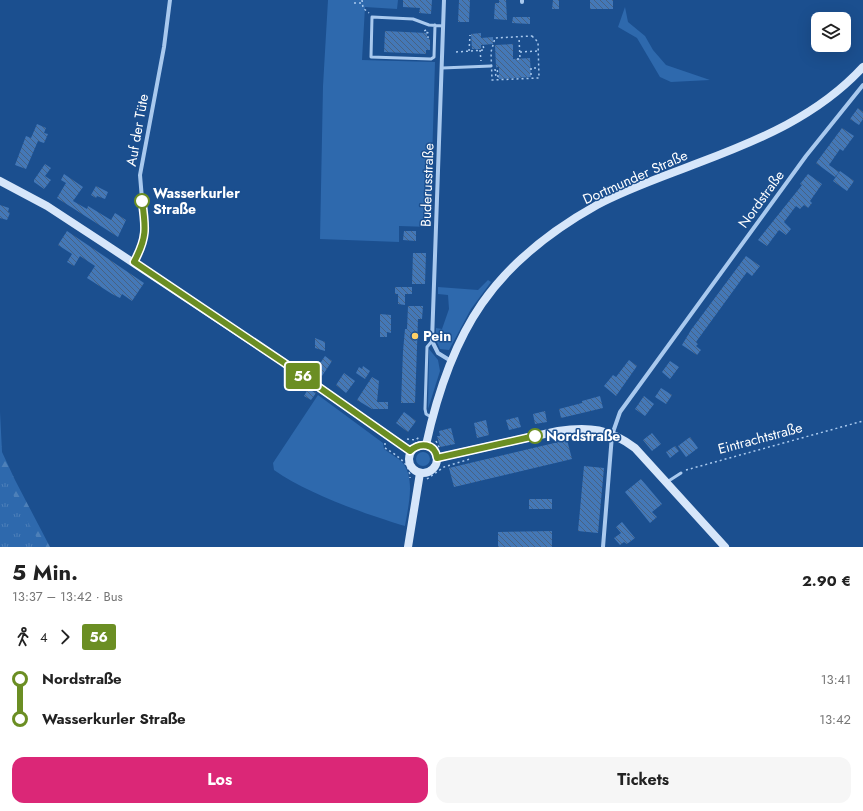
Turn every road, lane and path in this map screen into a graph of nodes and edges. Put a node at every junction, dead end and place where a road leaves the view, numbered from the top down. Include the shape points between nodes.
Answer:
1 (170, 0) edge
2 (362, 0) edge
3 (444, 0) edge
4 (354, 3) dead end
5 (362, 3) junction
6 (372, 17) junction
7 (435, 25) junction
8 (443, 26) junction
9 (435, 30) junction
10 (470, 34) dead end
11 (519, 36) junction
12 (428, 39) dead end
13 (483, 44) dead end
14 (480, 50) junction
15 (469, 51) junction
16 (538, 51) junction
17 (456, 52) dead end
18 (520, 52) junction
19 (517, 59) dead end
20 (481, 66) junction
21 (491, 66) junction
22 (497, 67) dead end
23 (442, 68) junction
24 (539, 68) junction
25 (862, 72) edge
26 (531, 75) dead end
27 (492, 76) junction
28 (863, 85) edge
29 (0, 182) edge
30 (134, 262) junction
31 (432, 341) junction
32 (451, 361) junction
33 (433, 418) junction
34 (863, 421) edge
35 (422, 432) dead end
36 (612, 435) junction
37 (405, 438) dead end
38 (436, 439) dead end
39 (385, 444) dead end
40 (426, 445) junction
41 (443, 450) dead end
42 (397, 451) dead end
43 (410, 451) junction
44 (395, 454) junction
45 (437, 458) junction
46 (469, 460) dead end
47 (420, 473) junction
48 (681, 473) joint
49 (426, 482) dead end
50 (667, 482) junction
51 (410, 483) dead end
52 (408, 547) edge
53 (603, 547) edge
54 (725, 547) edge

1 - 30 street, Auf der Tüte via 164,47 140,175 145,235
2 - 5 path
3 - 8 street, Buderusstraße
4 - 5 path
5 - 6 path via 363,8
6 - 7 lane via 413,18
6 - 9 lane via 371,57 431,59 434,57
7 - 8 lane
7 - 9 lane
8 - 23 street, Buderusstraße
9 - 12 path via 424,30 428,33
10 - 15 path
11 - 16 path via 532,36 538,42
11 - 18 path
11 - 21 path via 495,38
13 - 14 path via 484,50
14 - 15 path
14 - 20 path
15 - 17 path
16 - 18 path
16 - 24 path
18 - 19 path via 520,59
20 - 21 lane
20 - 23 lane
21 - 27 path
22 - 27 path via 498,77 495,68
23 - 31 street, Buderusstraße
24 - 26 path via 531,68
24 - 27 path via 539,78 492,80
25 - 32 main road, Dortmunder Straße via 801,118 767,136 649,182 598,205 536,244 493,287 465,330
28 - 36 street, Nordstraße via 806,156 620,412
29 - 30 main road via 24,193
30 - 43 main road
31 - 32 street via 438,353
31 - 33 lane via 427,347 425,409 426,414
32 - 33 main road, Dortmunder Straße
33 - 40 main road, Dortmunder Straße
34 - 48 path, Eintrachtstraße via 693,467
35 - 37 path via 415,440
36 - 45 main road via 598,429 575,428
36 - 50 main road via 635,448
36 - 53 street, Nordstraße
38 - 41 path via 438,448
39 - 44 path via 385,448
40 - 43 main road via 420,445
40 - 45 main road via 433,449
42 - 44 path
43 - 47 main road via 411,467
44 - 51 path via 404,462 410,475
45 - 47 main road via 431,471
46 - 49 path via 439,469
47 - 52 main road
48 - 50 lane
50 - 54 main road

